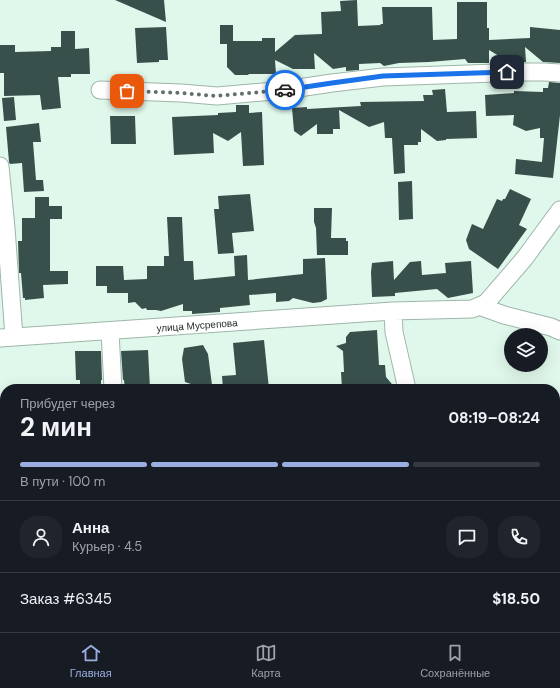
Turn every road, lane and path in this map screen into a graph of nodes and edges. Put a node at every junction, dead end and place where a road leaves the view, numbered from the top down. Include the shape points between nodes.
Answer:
1 (560, 73) edge
2 (100, 90) dead end
3 (0, 166) edge
4 (560, 210) edge
5 (478, 306) junction
6 (393, 312) junction
7 (110, 331) junction
8 (560, 331) edge
9 (7, 338) edge
10 (113, 384) edge
11 (406, 384) edge

1 - 2 street via 383,76 285,90 216,96
3 - 9 street via 6,228
4 - 5 street via 486,303
5 - 6 street, улица Мусрепова
5 - 8 street
6 - 7 street, улица Мусрепова
6 - 11 street via 394,332
7 - 9 street, улица Мусрепова
7 - 10 street

